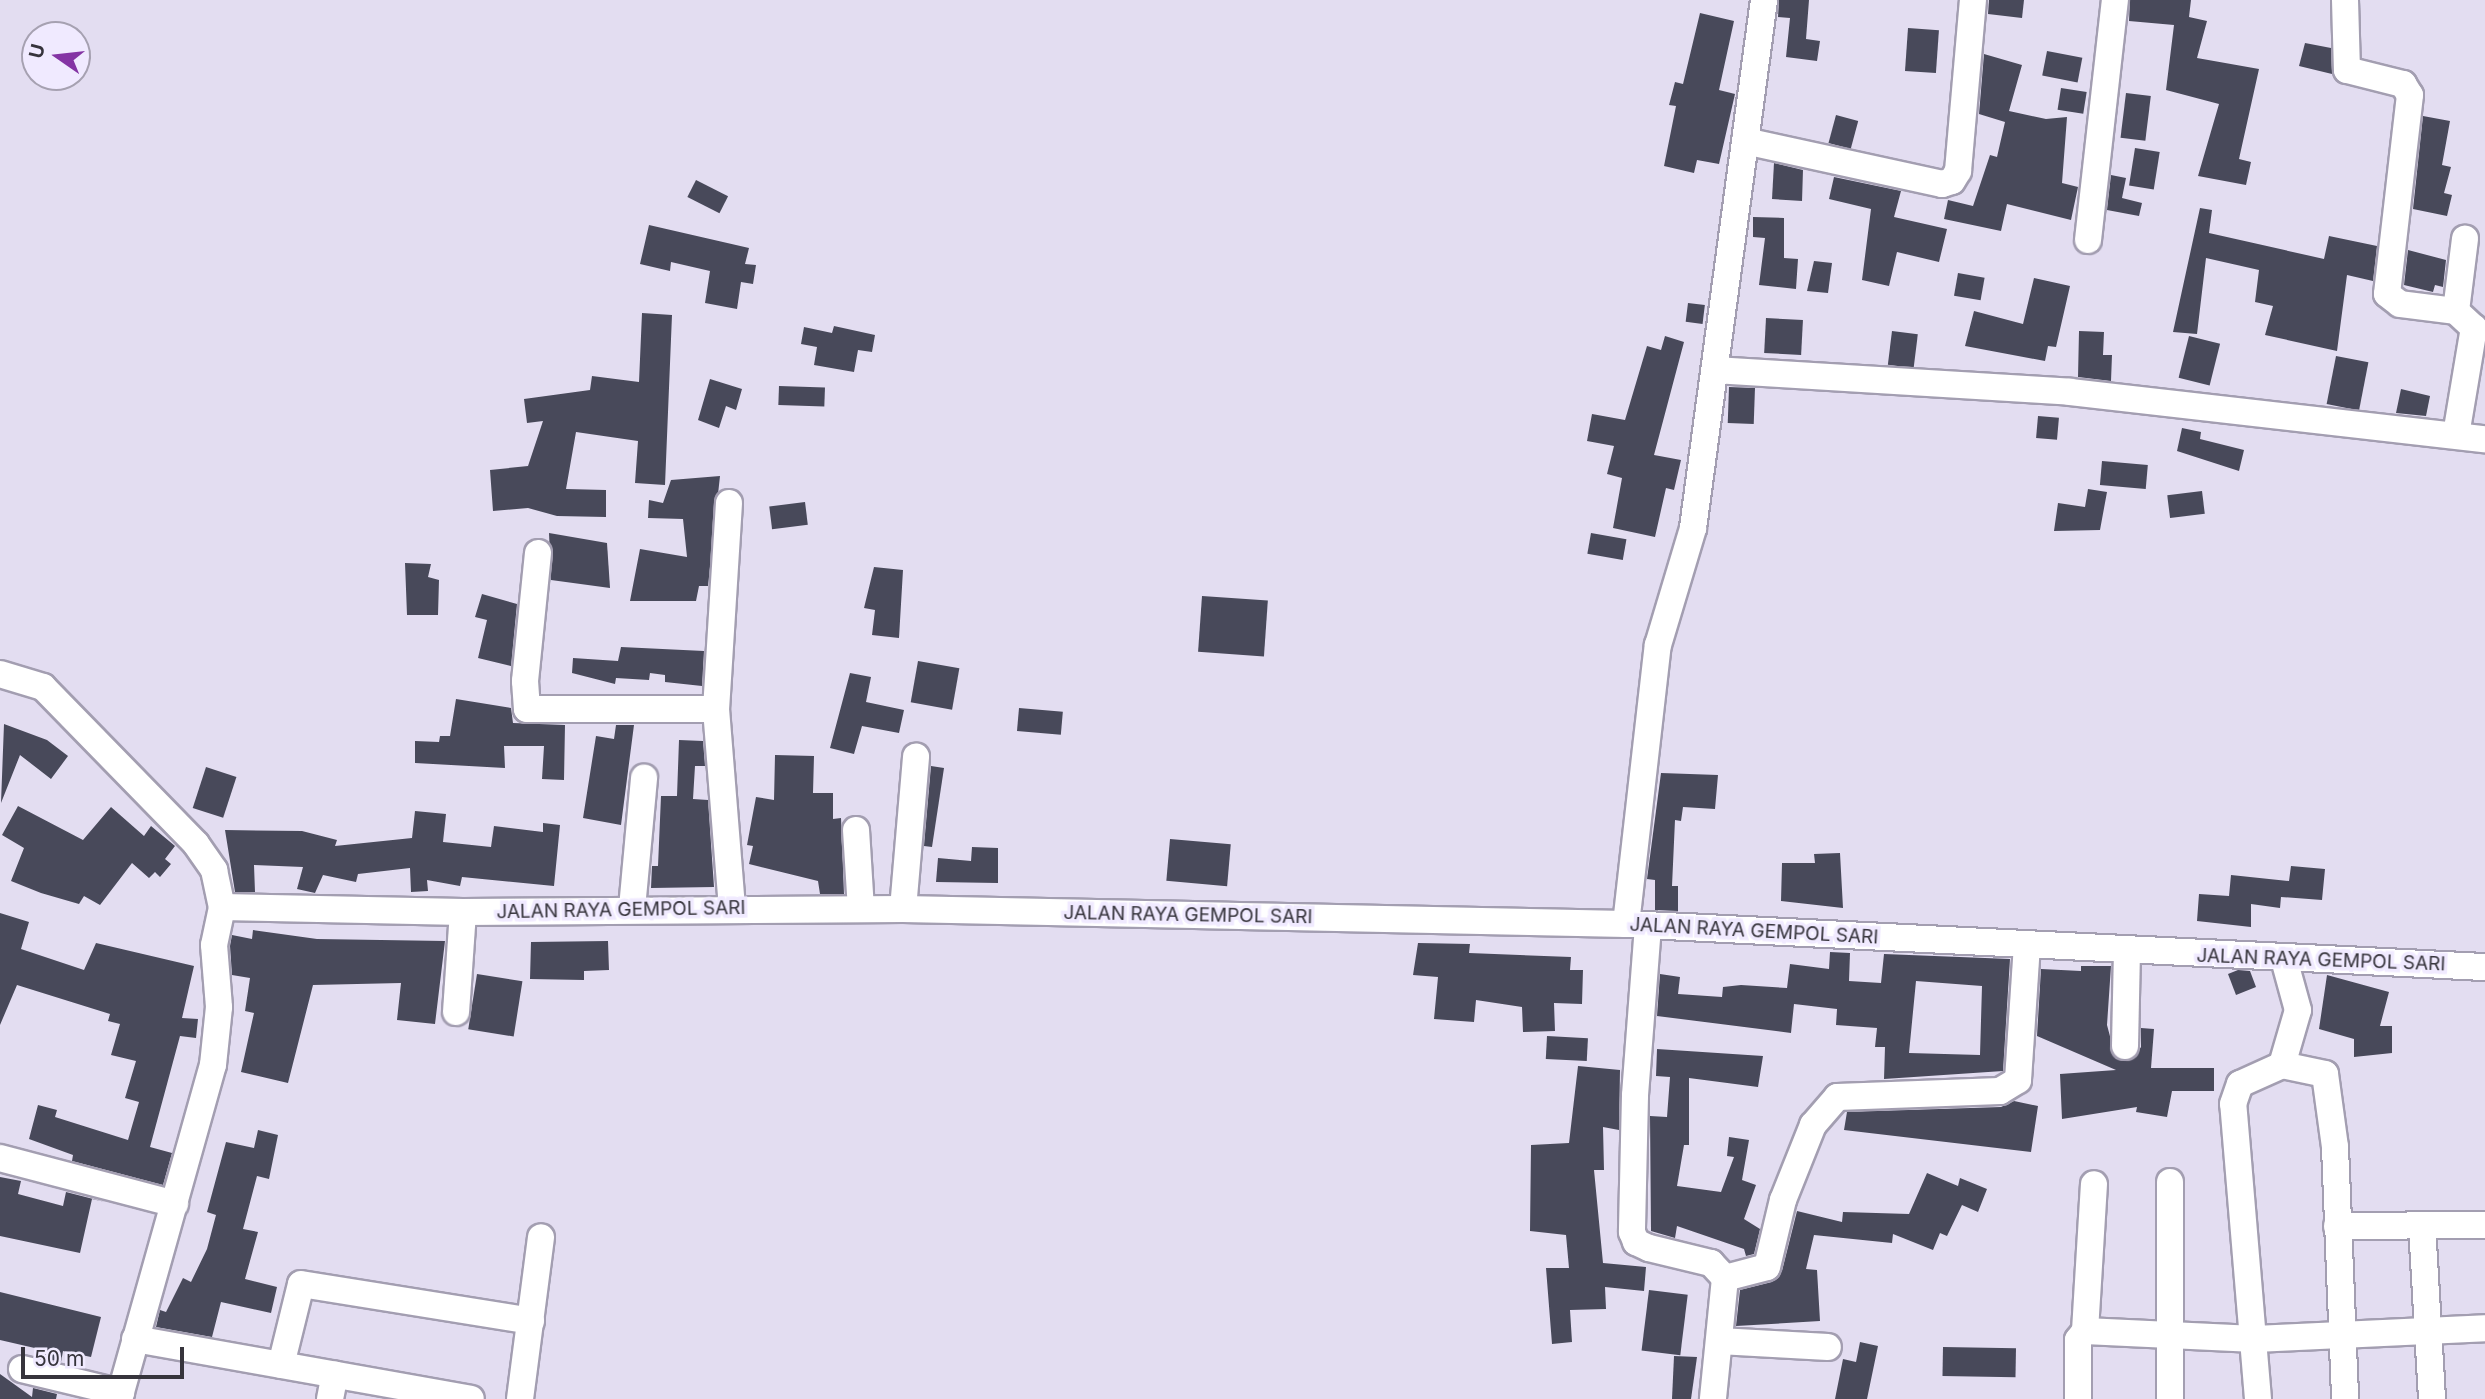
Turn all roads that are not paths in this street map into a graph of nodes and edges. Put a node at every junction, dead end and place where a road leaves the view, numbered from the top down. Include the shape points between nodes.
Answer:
1 (1765, 0) edge
2 (1973, 0) edge
3 (2115, 0) edge
4 (2345, 0) edge
5 (1745, 141) junction
6 (2465, 239) dead end
7 (2088, 240) dead end
8 (2456, 311) junction
9 (1715, 370) junction
10 (2456, 435) junction
11 (2485, 439) edge
12 (729, 503) dead end
13 (538, 553) dead end
14 (0, 674) edge
15 (716, 709) junction
16 (916, 757) dead end
17 (644, 778) dead end
18 (856, 830) dead end
19 (222, 906) junction
20 (732, 907) junction
21 (632, 908) junction
22 (861, 909) junction
23 (903, 909) junction
24 (463, 912) junction
25 (1637, 925) junction
26 (2027, 946) junction
27 (2127, 951) junction
28 (2284, 959) junction
29 (2485, 967) edge
30 (456, 1012) dead end
31 (2124, 1046) dead end
32 (2282, 1065) junction
33 (0, 1158) edge
34 (2170, 1182) dead end
35 (2094, 1184) dead end
36 (175, 1204) junction
37 (2422, 1224) junction
38 (2337, 1226) junction
39 (2485, 1226) edge
40 (541, 1237) dead end
41 (1725, 1278) junction
42 (531, 1321) junction
43 (2485, 1328) edge
44 (2085, 1331) junction
45 (2428, 1331) junction
46 (2341, 1333) junction
47 (2171, 1338) junction
48 (135, 1339) junction
49 (2255, 1339) junction
50 (1719, 1341) junction
51 (1828, 1347) dead end
52 (281, 1365) junction
53 (22, 1369) dead end
54 (332, 1387) edge
55 (429, 1395) edge
56 (120, 1396) edge
57 (471, 1399) edge
58 (520, 1399) edge
59 (1713, 1399) edge
60 (2078, 1399) edge
61 (2170, 1399) edge
62 (2258, 1399) edge
63 (2345, 1399) edge
64 (2432, 1399) edge

1 - 5 street
2 - 5 street via 1958,171 1952,181 1942,184
3 - 7 street
4 - 8 street via 2347,71 2403,83 2410,94 2387,294 2400,304
5 - 9 street
6 - 8 street
8 - 10 street via 2474,328
9 - 10 street via 2070,392
9 - 25 street via 1693,528 1658,645
10 - 11 street
12 - 15 street
13 - 15 street via 525,681 527,709
14 - 19 street via 43,687 196,844 214,870
15 - 20 street
16 - 23 street
17 - 21 street
18 - 22 street
19 - 24 street, JALAN RAYA GEMPOL SARI
19 - 36 street via 214,945 219,1007 213,1065
20 - 21 street, JALAN RAYA GEMPOL SARI
20 - 22 street, JALAN RAYA GEMPOL SARI
21 - 24 street, JALAN RAYA GEMPOL SARI
22 - 23 street, JALAN RAYA GEMPOL SARI
23 - 25 street, JALAN RAYA GEMPOL SARI
24 - 30 street
25 - 26 street, JALAN RAYA GEMPOL SARI
25 - 41 street via 1632,1232 1636,1242 1649,1248 1712,1263
26 - 27 street, JALAN RAYA GEMPOL SARI
26 - 41 street via 2018,1080 2000,1091 1837,1097 1813,1125 1783,1200 1767,1267
27 - 28 street, JALAN RAYA GEMPOL SARI
27 - 31 street
28 - 29 street, JALAN RAYA GEMPOL SARI
28 - 32 street via 2298,1010
32 - 38 street via 2325,1074 2335,1147
32 - 49 street via 2240,1084 2233,1104
33 - 36 street
34 - 47 street
35 - 44 street
36 - 48 street
37 - 38 street
37 - 39 street
37 - 45 street
38 - 46 street
40 - 42 street
41 - 50 street
42 - 52 street via 300,1284
42 - 58 street
43 - 45 street
44 - 47 street
44 - 60 street via 2078,1340
45 - 46 street
45 - 64 street
46 - 49 street
46 - 63 street
47 - 49 street
47 - 61 street
48 - 52 street
48 - 56 street
49 - 62 street
50 - 51 street
50 - 59 street
52 - 54 street
53 - 56 street
54 - 55 street
55 - 57 street

